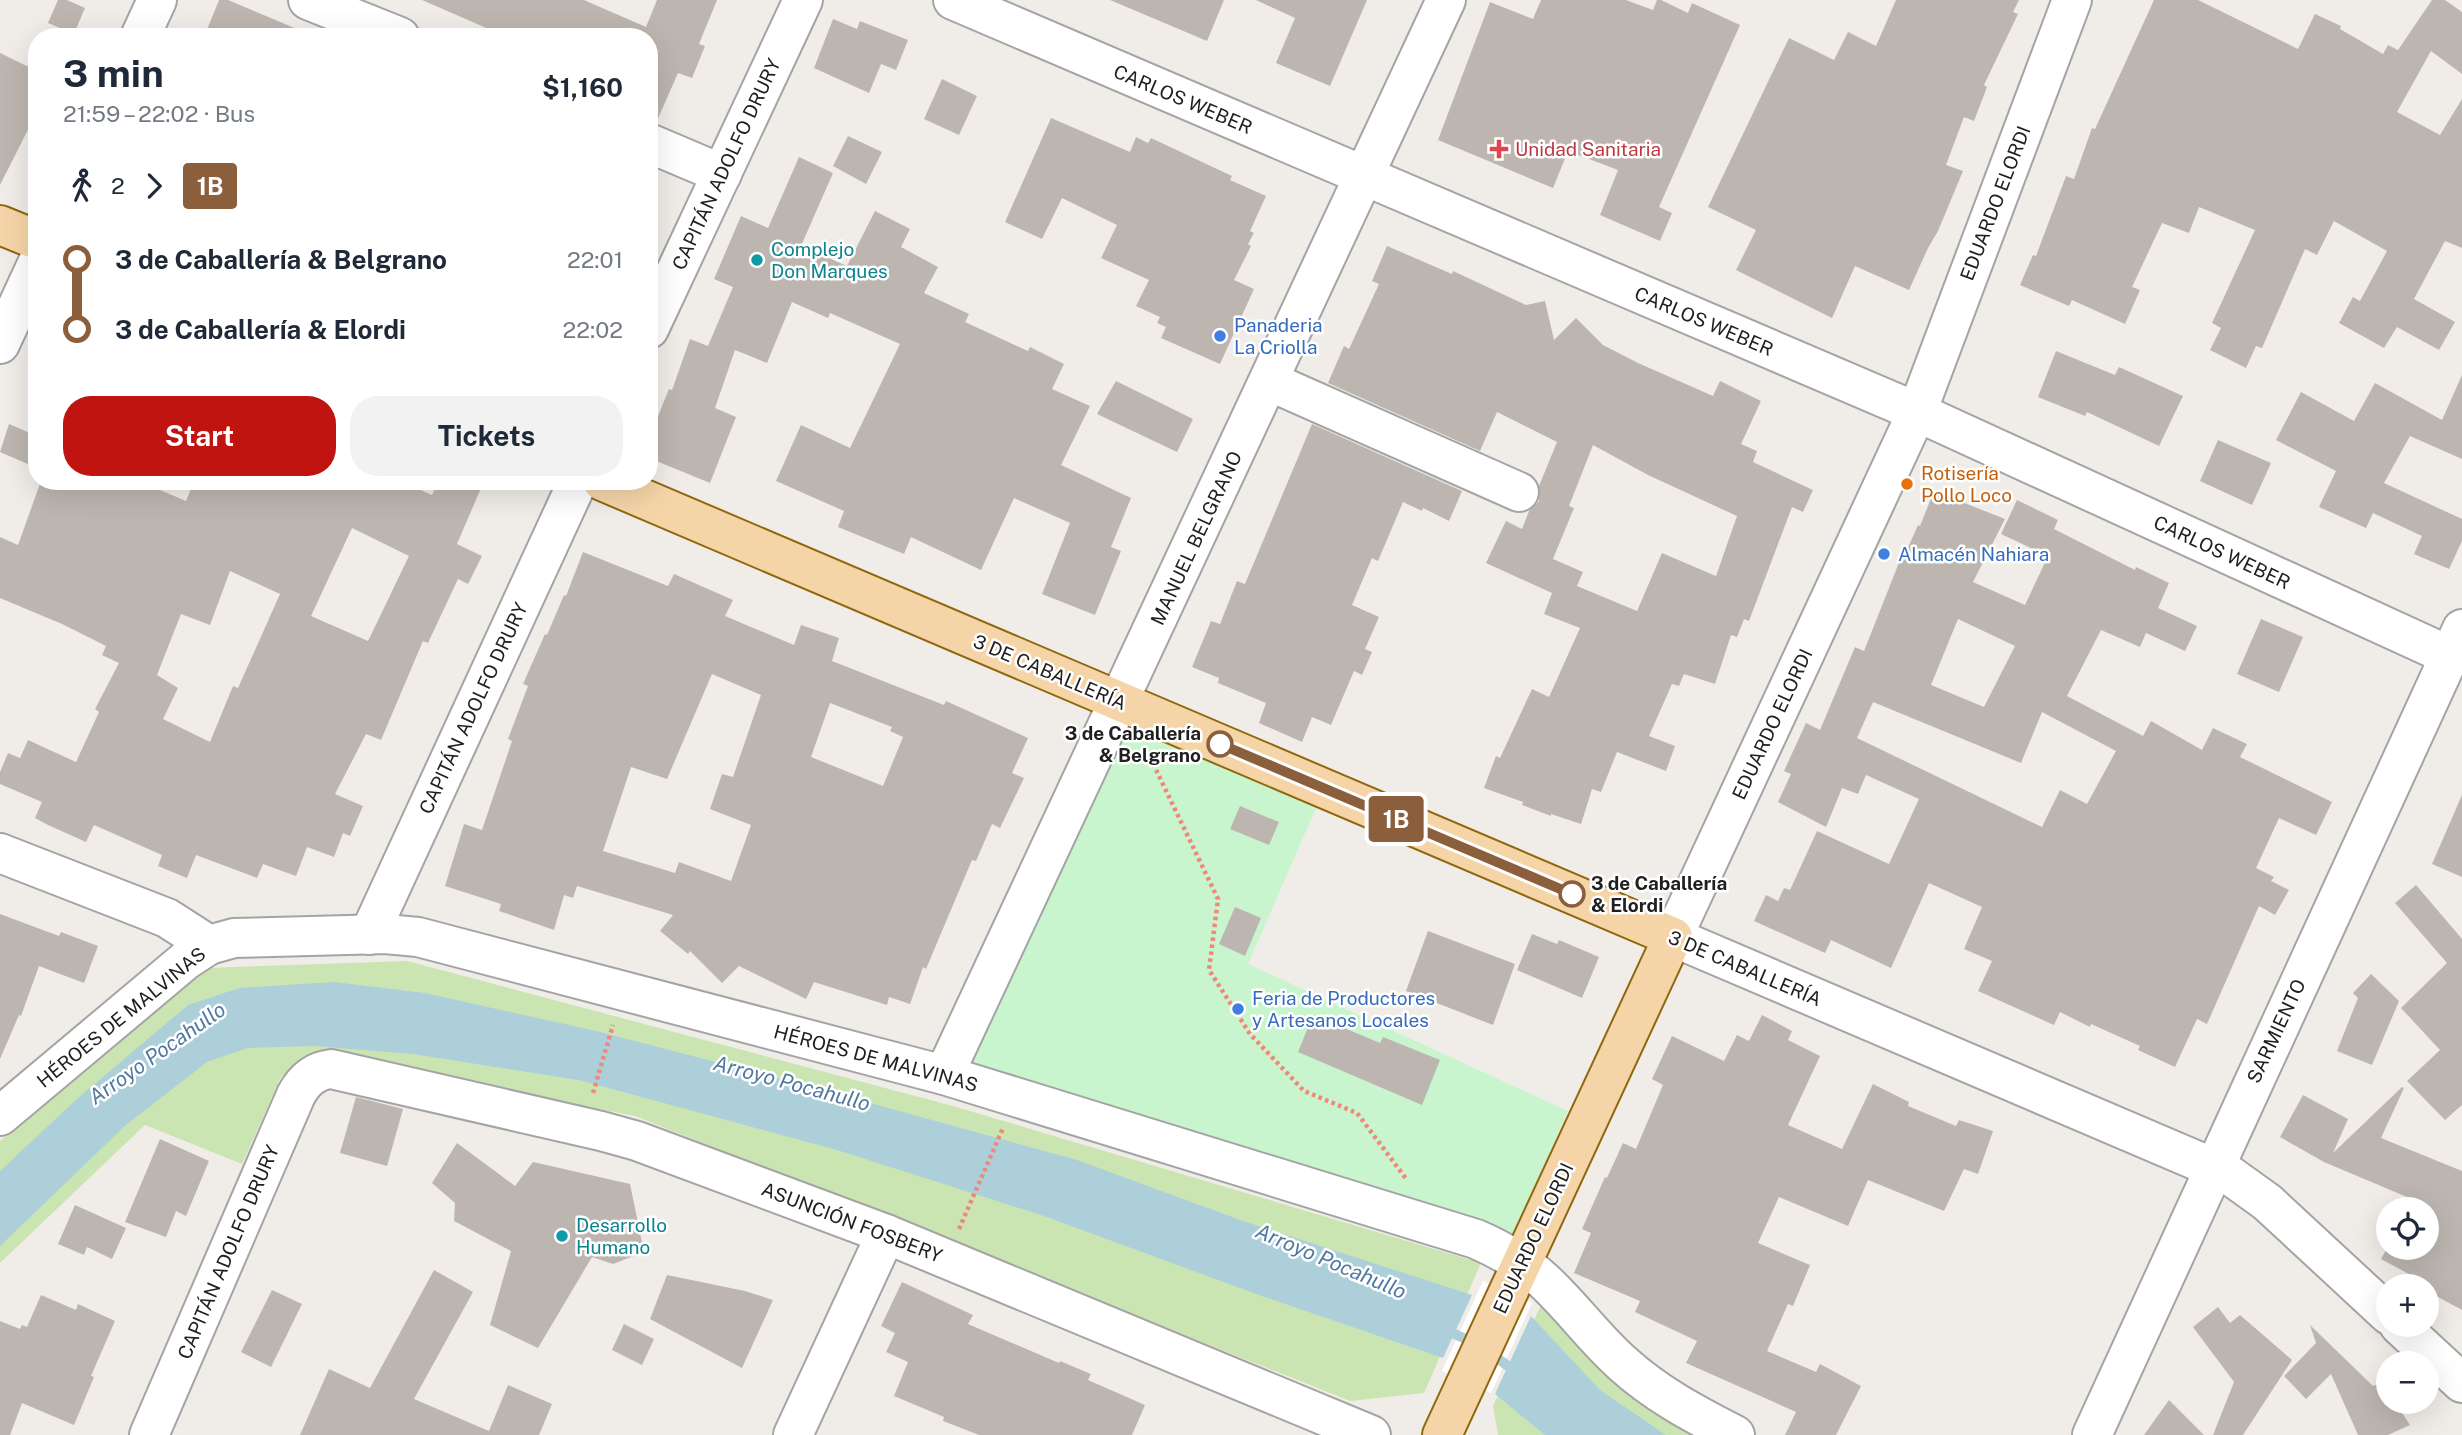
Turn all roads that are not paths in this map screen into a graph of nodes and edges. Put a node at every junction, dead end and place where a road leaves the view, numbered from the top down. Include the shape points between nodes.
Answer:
1 (157, 0) edge
2 (308, 0) edge
3 (803, 0) edge
4 (953, 0) edge
5 (1446, 0) edge
6 (2072, 0) edge
7 (144, 28) edge
8 (378, 28) edge
9 (658, 147) edge
10 (722, 174) junction
11 (1364, 176) junction
12 (0, 225) edge
13 (28, 236) edge
14 (28, 283) edge
15 (658, 310) edge
16 (0, 344) edge
17 (1269, 381) junction
18 (1917, 412) junction
19 (574, 490) edge
20 (623, 490) edge
21 (1519, 492) dead end
22 (2456, 643) edge
23 (1120, 702) junction
24 (0, 853) edge
25 (369, 935) junction
26 (1673, 937) junction
27 (209, 944) junction
28 (314, 1074) joint
29 (944, 1075) junction
30 (0, 1116) edge
31 (2213, 1167) junction
32 (887, 1234) junction
33 (1514, 1277) junction
34 (2376, 1303) edge
35 (2412, 1337) edge
36 (2462, 1383) edge
37 (149, 1435) edge
38 (793, 1435) edge
39 (1371, 1435) edge
40 (1442, 1435) edge
41 (1735, 1435) edge
42 (2092, 1435) edge

1 - 7 street
2 - 8 street
3 - 10 street, CAPITÁN ADOLFO DRURY
4 - 11 street, CARLOS WEBER
5 - 11 street, MANUEL BELGRANO
6 - 18 street, EDUARDO ELORDI
9 - 10 street
10 - 15 street, CAPITÁN ADOLFO DRURY
11 - 17 street, MANUEL BELGRANO
11 - 18 street, CARLOS WEBER
12 - 13 main road
14 - 16 street
17 - 21 street
17 - 23 street, MANUEL BELGRANO
18 - 22 street, CARLOS WEBER
18 - 26 street, EDUARDO ELORDI
19 - 25 street, CAPITÁN ADOLFO DRURY
20 - 23 main road, 3 DE CABALLERÍA
22 - 31 street, SARMIENTO
23 - 26 main road, 3 DE CABALLERÍA
23 - 29 street, MANUEL BELGRANO
24 - 27 street via 167,918
25 - 27 street, HÉROES DE MALVINAS via 234,938
25 - 29 street, HÉROES DE MALVINAS via 436,941
26 - 31 street, 3 DE CABALLERÍA
26 - 33 main road, EDUARDO ELORDI
27 - 30 street, HÉROES DE MALVINAS
28 - 32 street, ASUNCIÓN FOSBERY via 340,1070 583,1126 646,1144
28 - 37 street, CAPITÁN ADOLFO DRURY via 296,1095
29 - 33 street, HÉROES DE MALVINAS via 1461,1233 1492,1246
31 - 34 street, 3 DE CABALLERÍA via 2255,1192
31 - 42 street, SARMIENTO
32 - 38 street
32 - 39 street, ASUNCIÓN FOSBERY
33 - 40 main road, EDUARDO ELORDI
33 - 41 street, HÉROES DE MALVINAS via 1545,1283 1641,1379 1683,1409
35 - 36 street

